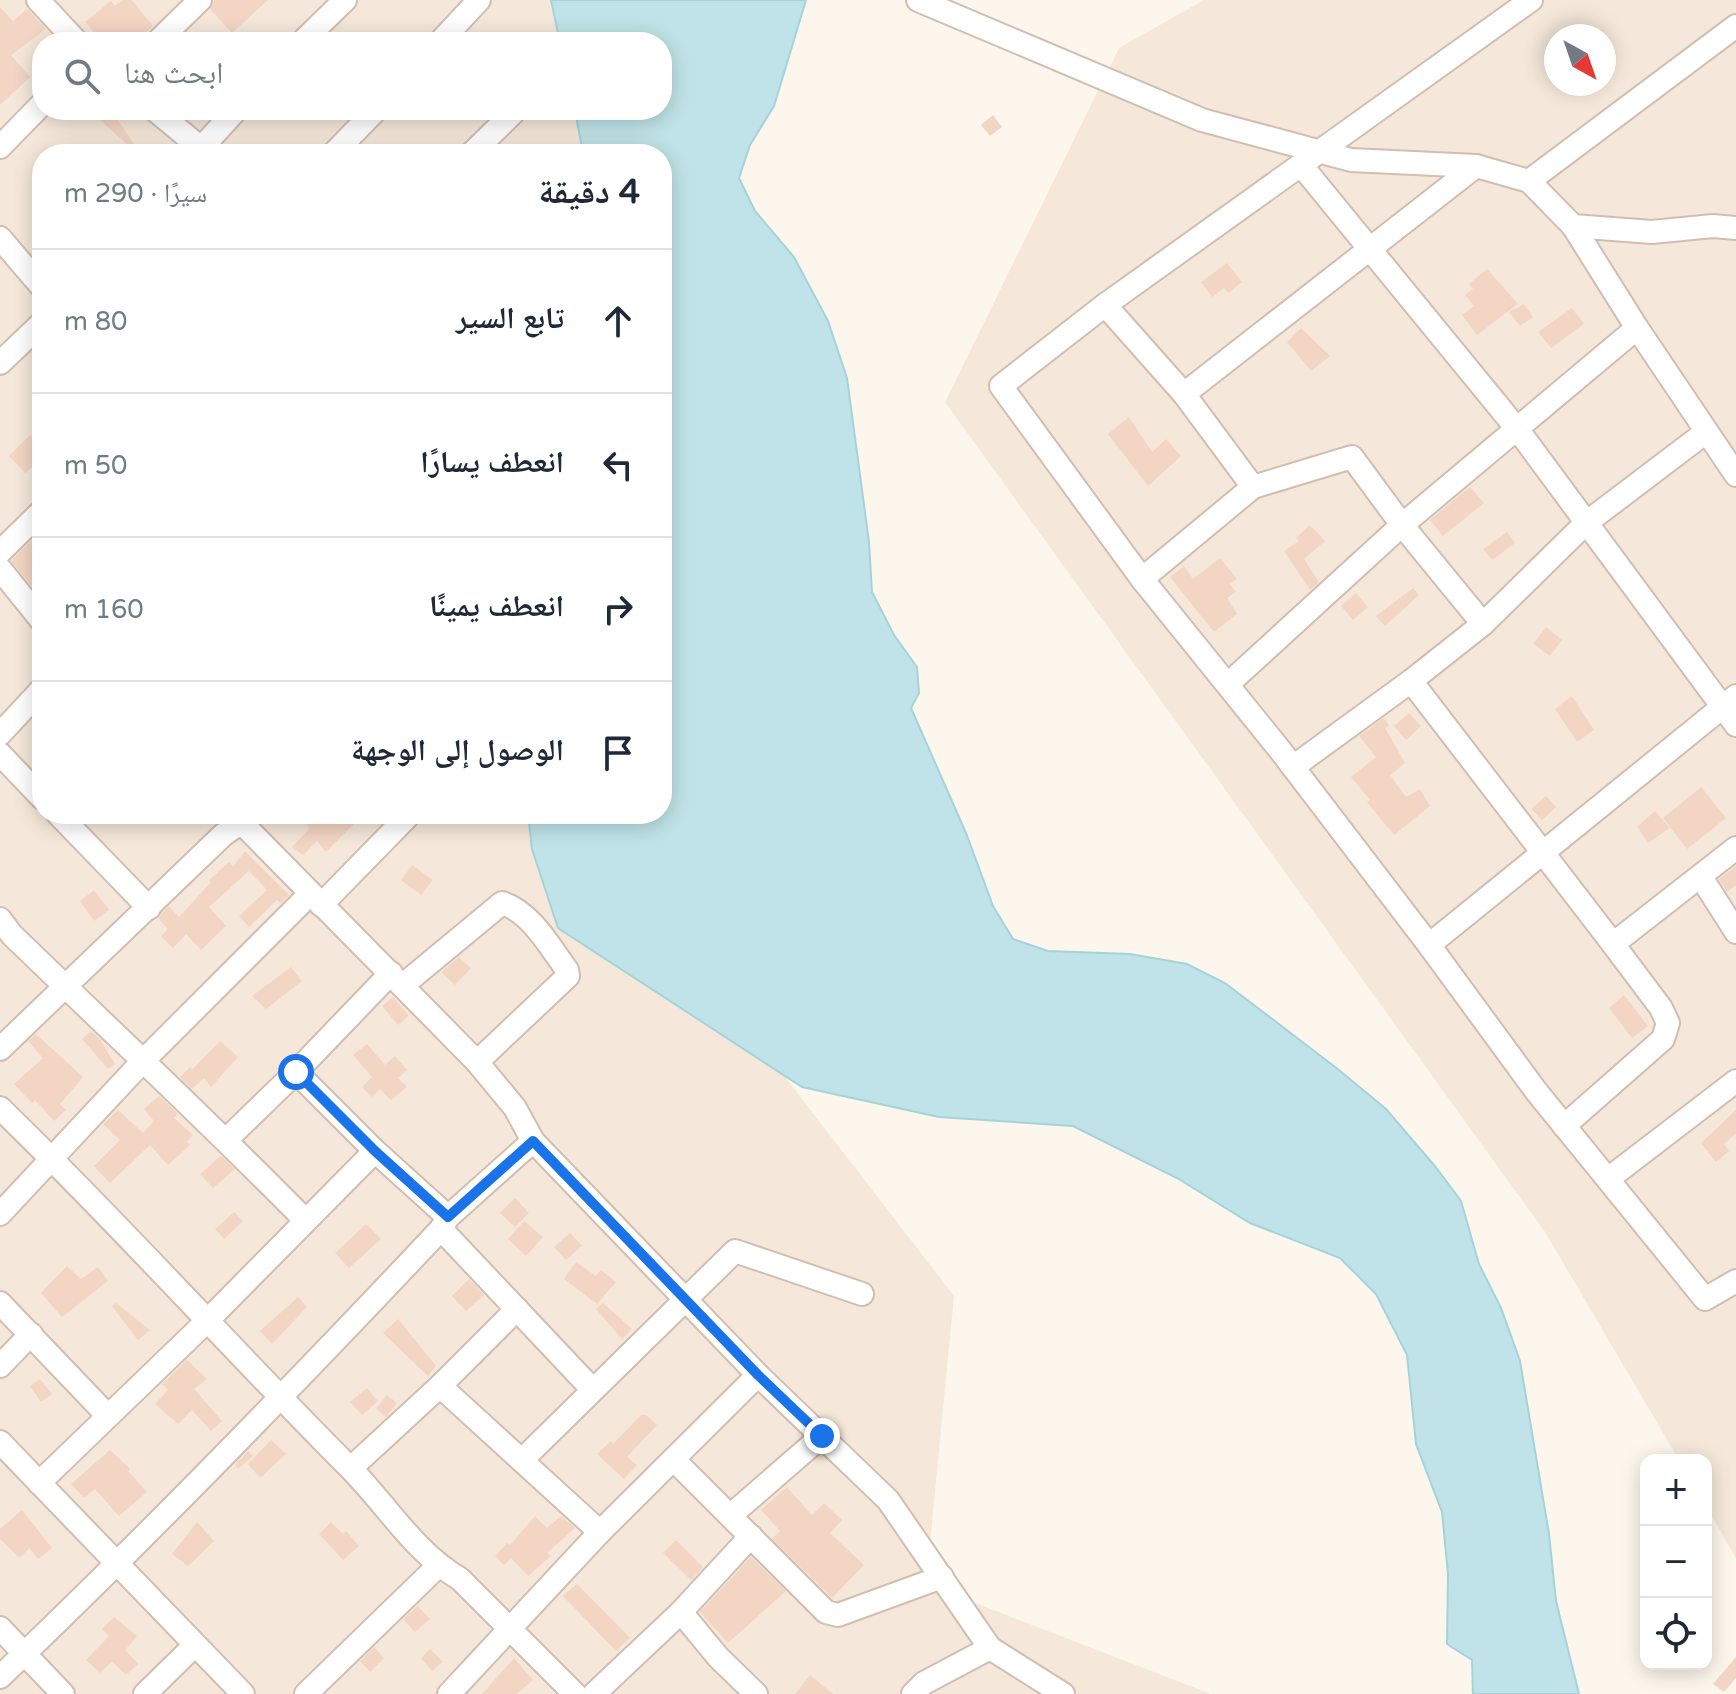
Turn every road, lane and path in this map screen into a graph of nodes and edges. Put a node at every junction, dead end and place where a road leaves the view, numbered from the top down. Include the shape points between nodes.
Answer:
1 (200, 0) edge
2 (345, 0) edge
3 (479, 0) edge
4 (918, 0) edge
5 (1531, 0) edge
6 (47, 3) edge
7 (1736, 26) edge
8 (69, 32) edge
9 (167, 32) edge
10 (312, 32) edge
11 (449, 32) edge
12 (32, 114) edge
13 (166, 120) edge
14 (228, 120) edge
15 (366, 120) edge
16 (507, 120) edge
17 (192, 144) edge
18 (208, 144) edge
19 (343, 144) edge
20 (485, 144) edge
21 (0, 147) edge
22 (1310, 158) junction
23 (1476, 166) junction
24 (1529, 181) junction
25 (1573, 226) junction
26 (1736, 228) edge
27 (0, 238) edge
28 (1371, 248) junction
29 (32, 275) edge
30 (1105, 305) junction
31 (1637, 328) junction
32 (32, 333) edge
33 (0, 363) edge
34 (1184, 394) junction
35 (1518, 430) junction
36 (1706, 432) junction
37 (1736, 475) edge
38 (1253, 487) junction
39 (32, 521) edge
40 (1586, 523) junction
41 (1402, 525) junction
42 (0, 552) edge
43 (0, 569) edge
44 (1142, 579) junction
45 (32, 605) edge
46 (1483, 624) junction
47 (1411, 681) junction
48 (1228, 684) junction
49 (32, 700) edge
50 (1729, 701) edge
51 (1736, 725) edge
52 (0, 734) edge
53 (0, 754) edge
54 (1293, 767) junction
55 (32, 788) edge
56 (68, 824) edge
57 (235, 824) edge
58 (249, 824) edge
59 (399, 824) edge
60 (1736, 848) edge
61 (1542, 853) junction
62 (1701, 877) junction
63 (316, 899) junction
64 (149, 908) junction
65 (1736, 932) edge
66 (4, 934) edge
67 (1613, 944) junction
68 (1429, 945) junction
69 (397, 979) junction
70 (65, 986) junction
71 (0, 1049) edge
72 (142, 1062) junction
73 (477, 1062) junction
74 (296, 1072) junction
75 (1736, 1081) edge
76 (1, 1110) edge
77 (1564, 1126) junction
78 (226, 1140) junction
79 (533, 1141) junction
80 (375, 1151) junction
81 (52, 1158) junction
82 (1608, 1179) junction
83 (0, 1214) edge
84 (305, 1220) junction
85 (445, 1223) junction
86 (1736, 1281) edge
87 (862, 1294) dead end
88 (685, 1298) junction
89 (0, 1303) edge
90 (517, 1309) junction
91 (208, 1320) junction
92 (31, 1334) junction
93 (0, 1366) edge
94 (758, 1375) junction
95 (440, 1386) junction
96 (592, 1389) junction
97 (282, 1398) junction
98 (107, 1415) junction
99 (822, 1436) junction
100 (0, 1442) edge
101 (522, 1460) junction
102 (674, 1460) junction
103 (351, 1468) junction
104 (39, 1483) junction
105 (731, 1515) junction
106 (600, 1532) junction
107 (751, 1536) junction
108 (116, 1565) junction
109 (438, 1566) junction
110 (942, 1577) junction
111 (681, 1612) junction
112 (509, 1626) junction
113 (0, 1628) edge
114 (195, 1645) junction
115 (990, 1648) junction
116 (25, 1654) junction
117 (0, 1677) edge
118 (63, 1694) edge
119 (145, 1694) edge
120 (243, 1694) edge
121 (306, 1694) edge
122 (449, 1694) edge
123 (575, 1694) edge
124 (594, 1694) edge
125 (756, 1694) edge
126 (913, 1694) edge
127 (1063, 1694) edge

1 - 9 street
2 - 10 street
3 - 11 street
4 - 22 street via 1202,120
5 - 22 street
6 - 8 street
7 - 24 street
12 - 21 street
13 - 17 street
14 - 18 street
15 - 19 street
16 - 20 street
22 - 23 street
22 - 28 street
22 - 30 street
23 - 24 street
23 - 28 street
24 - 25 street
25 - 26 street via 1652,232
25 - 31 street
27 - 29 street
28 - 34 street
28 - 35 street
30 - 34 street
30 - 44 street via 1001,386
31 - 35 street
31 - 36 street
32 - 33 street
34 - 38 street
35 - 40 street
35 - 41 street
36 - 37 street
36 - 40 street
38 - 41 street via 1352,457
38 - 44 street
39 - 42 street
40 - 46 street
40 - 50 street
41 - 46 street
41 - 48 street
43 - 45 street
44 - 48 street
46 - 47 street
47 - 54 street
47 - 61 street
48 - 54 street
49 - 52 street
50 - 51 street
50 - 61 street
53 - 55 street
54 - 68 street
56 - 64 street
57 - 64 street
58 - 63 street
59 - 63 street
60 - 62 street
61 - 67 street
61 - 68 street
62 - 65 street
62 - 67 street
63 - 69 street
63 - 72 street
64 - 70 street
66 - 70 street
67 - 77 street via 1668,1023 1663,1039
68 - 77 street
69 - 73 street
69 - 73 street via 502,903 534,926 568,976
69 - 74 street
70 - 71 street
70 - 72 street
72 - 78 street
72 - 81 street
73 - 79 street via 515,1108
74 - 78 street
74 - 80 street
75 - 82 street
76 - 81 street
77 - 82 street
78 - 84 street
79 - 85 street
79 - 88 street
80 - 84 street
80 - 85 street
81 - 83 street
81 - 91 street
82 - 86 street via 1705,1299
84 - 91 street
85 - 90 street
85 - 97 street
87 - 88 street via 735,1251
88 - 94 street
88 - 96 street
89 - 92 street
90 - 95 street
90 - 96 street
91 - 97 street
91 - 98 street
92 - 93 street
92 - 98 street
94 - 99 street
94 - 102 street
95 - 101 street
95 - 103 street
96 - 101 street
97 - 103 street
97 - 108 street
98 - 104 street
99 - 105 street
99 - 110 street via 888,1500
100 - 104 street
101 - 106 street
102 - 105 street
102 - 106 street
103 - 109 street
104 - 108 street
105 - 107 street
106 - 112 street
107 - 110 street via 826,1612 838,1615
107 - 111 street
108 - 114 street
108 - 116 street
109 - 112 street via 460,1579
109 - 121 street
110 - 115 street
111 - 124 street
111 - 125 street
112 - 122 street
112 - 123 street
113 - 116 street
114 - 119 street
114 - 120 street
115 - 126 street
115 - 127 street
116 - 117 street
116 - 118 street

